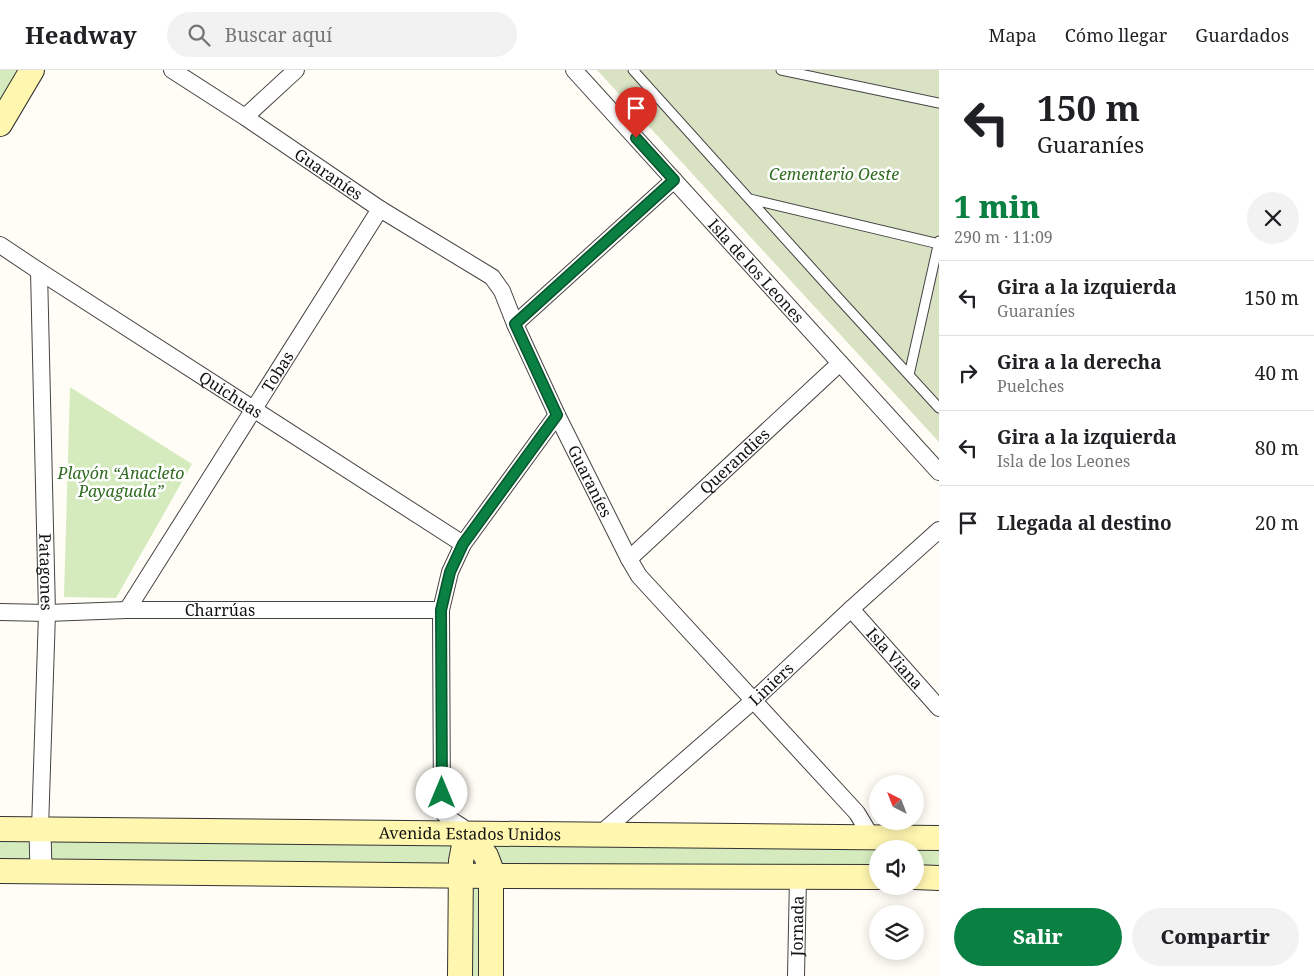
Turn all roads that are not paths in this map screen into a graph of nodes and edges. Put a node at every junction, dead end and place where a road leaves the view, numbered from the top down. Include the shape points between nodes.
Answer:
1 (32, 70) edge
2 (172, 70) edge
3 (296, 70) edge
4 (574, 70) edge
5 (633, 70) edge
6 (780, 70) edge
7 (939, 103) edge
8 (244, 117) junction
9 (0, 124) edge
10 (674, 180) junction
11 (750, 199) junction
12 (380, 209) junction
13 (939, 243) edge
14 (0, 245) edge
15 (39, 272) junction
16 (515, 324) junction
17 (840, 363) junction
18 (909, 375) junction
19 (939, 408) edge
20 (253, 409) junction
21 (557, 415) junction
22 (939, 472) edge
23 (939, 530) edge
24 (463, 544) junction
25 (629, 559) junction
26 (851, 609) junction
27 (127, 610) junction
28 (441, 610) junction
29 (0, 612) edge
30 (46, 613) junction
31 (754, 700) junction
32 (939, 708) edge
33 (0, 829) edge
34 (40, 829) junction
35 (470, 834) junction
36 (599, 835) junction
37 (872, 838) junction
38 (939, 838) edge
39 (0, 871) edge
40 (40, 872) junction
41 (461, 875) junction
42 (492, 876) junction
43 (798, 877) junction
44 (869, 877) edge
45 (924, 878) edge
46 (939, 878) edge
47 (460, 976) edge
48 (491, 976) edge
49 (796, 976) edge

1 - 9 main road
2 - 8 street, Guaraníes
3 - 8 street
4 - 10 street, Isla de los Leones
5 - 11 lane
6 - 7 lane
8 - 12 street, Guaraníes
10 - 16 street
10 - 17 street, Isla de los Leones
11 - 13 lane
11 - 18 lane
12 - 16 street, Guaraníes via 492,277 502,291
12 - 20 street, Tobas
13 - 18 lane
14 - 15 street, Quichuas
15 - 20 street, Quichuas
15 - 30 street, Patagones
16 - 21 street, Guaraníes
17 - 22 street, Isla de los Leones
17 - 25 street, Querandies
18 - 19 lane
20 - 24 street, Quichuas
20 - 27 street, Tobas
21 - 24 street
21 - 25 street, Guaraníes
23 - 26 street, Liniers
24 - 28 street via 450,572
25 - 31 street, Guaraníes via 639,576
26 - 31 street, Liniers
26 - 32 street, Isla Viana
27 - 28 street, Charrúas
27 - 30 street, Charrúas
28 - 35 street via 442,811
29 - 30 street, Charrúas
30 - 34 street, Patagones
31 - 36 street, Liniers
31 - 37 street, Guaraníes via 857,813
33 - 34 main road, Avenida Estados Unidos
34 - 35 main road, Avenida Estados Unidos
34 - 40 street, Patagones
35 - 36 main road, Avenida Estados Unidos
35 - 41 main road via 463,845
35 - 42 main road via 486,856
36 - 37 main road, Avenida Estados Unidos
37 - 38 main road, Avenida Estados Unidos
39 - 40 main road
40 - 41 main road
41 - 42 main road
41 - 47 main road
42 - 43 main road
42 - 48 main road
43 - 44 main road
43 - 49 street, Jornada
45 - 46 main road

